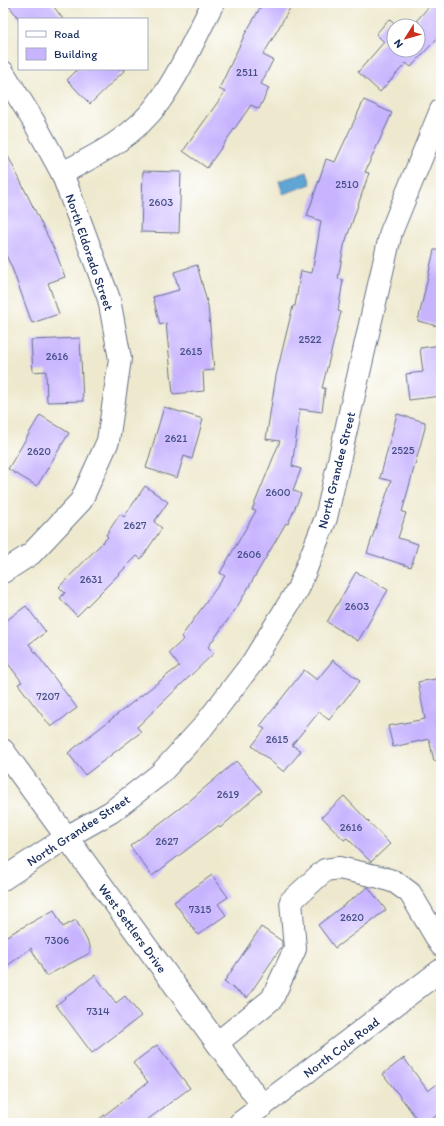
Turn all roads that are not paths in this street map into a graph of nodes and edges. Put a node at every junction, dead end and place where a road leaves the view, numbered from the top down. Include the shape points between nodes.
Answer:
1 (213, 3) edge
2 (3, 72) edge
3 (441, 110) edge
4 (62, 173) junction
5 (3, 572) edge
6 (3, 750) edge
7 (66, 837) junction
8 (3, 878) edge
9 (441, 945) edge
10 (441, 970) edge
11 (217, 1043) junction
12 (263, 1106) junction
13 (240, 1123) edge

1 - 4 street via 159,103 135,128 106,150
2 - 4 street, North Eldorado Street
3 - 7 street, North Grandee Street via 391,232 326,518 298,589 252,663 202,728 160,774 111,812
4 - 5 street, North Eldorado Street via 109,299 120,359 108,442 81,501 31,554
6 - 7 street, West Settlers Drive
7 - 8 street, North Grandee Street
7 - 11 street, West Settlers Drive
9 - 11 street via 410,894 396,882 339,868 325,870 291,901 295,949 272,999
10 - 12 street, North Cole Road
11 - 12 street, West Settlers Drive
12 - 13 street, North Cole Road

